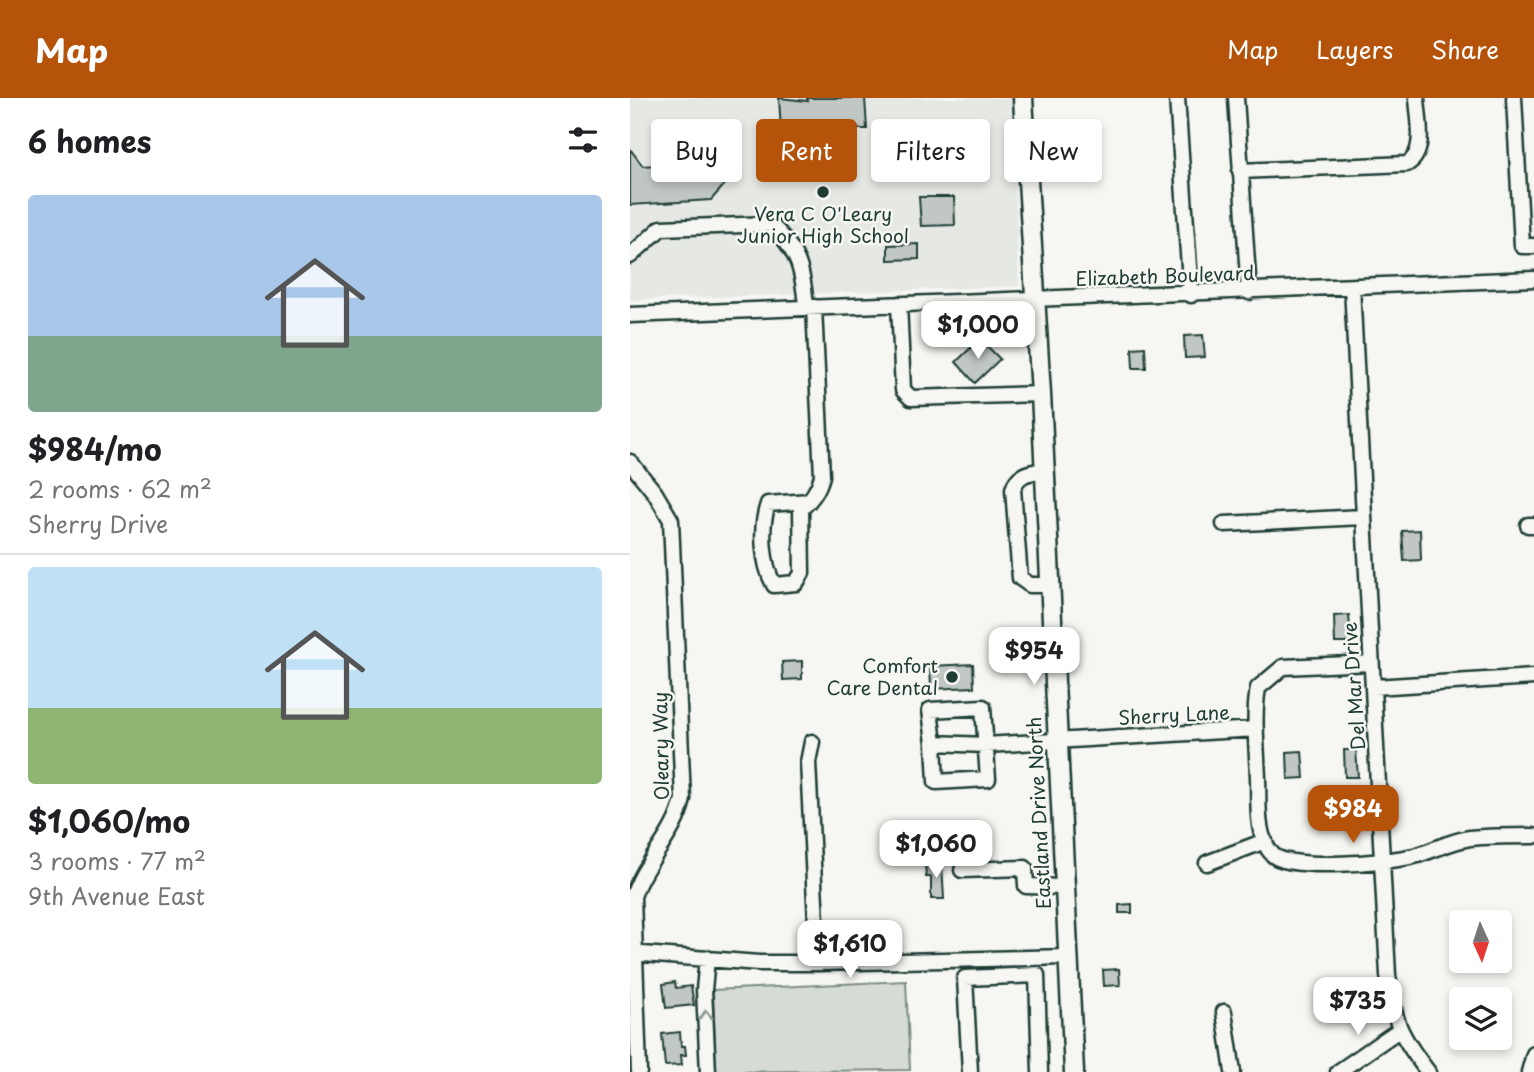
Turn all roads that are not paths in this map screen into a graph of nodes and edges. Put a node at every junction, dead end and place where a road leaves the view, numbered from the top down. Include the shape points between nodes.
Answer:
1 (1023, 98) edge
2 (1177, 98) edge
3 (1236, 98) edge
4 (1417, 98) edge
5 (1514, 98) edge
6 (1240, 171) junction
7 (1534, 246) edge
8 (630, 256) edge
9 (1534, 279) edge
10 (1352, 287) junction
11 (1250, 292) junction
12 (1191, 295) junction
13 (1036, 300) junction
14 (899, 304) junction
15 (810, 307) junction
16 (630, 316) edge
17 (1041, 394) junction
18 (630, 462) edge
19 (1044, 470) junction
20 (809, 501) junction
21 (1363, 517) junction
22 (1224, 524) dead end
23 (1048, 585) junction
24 (1371, 663) junction
25 (1534, 677) edge
26 (1374, 687) junction
27 (1256, 729) junction
28 (1056, 741) junction
29 (812, 742) dead end
30 (934, 743) junction
31 (986, 745) junction
32 (1534, 836) edge
33 (1265, 841) junction
34 (1383, 862) junction
35 (1207, 863) dead end
36 (962, 870) dead end
37 (1064, 887) junction
38 (632, 953) edge
39 (1068, 957) junction
40 (707, 958) junction
41 (818, 964) junction
42 (1224, 1012) dead end
43 (1399, 1030) junction
44 (1534, 1054) edge
45 (639, 1072) edge
46 (708, 1072) edge
47 (970, 1072) edge
48 (1040, 1072) edge
49 (1074, 1072) edge
50 (1233, 1072) edge
51 (1338, 1072) edge
52 (1428, 1072) edge
53 (1529, 1072) edge

1 - 13 main road, Eastland Drive North
2 - 12 street
3 - 6 street
4 - 6 street via 1419,149 1415,160 1407,164
5 - 7 street via 1522,246
6 - 11 street
8 - 15 street via 661,228 769,224 789,242 804,273
9 - 10 street, Elizabeth Boulevard
10 - 11 street, Elizabeth Boulevard
10 - 21 street, Del Mar Drive
11 - 12 street, Elizabeth Boulevard
12 - 13 street, Elizabeth Boulevard
13 - 14 street, Elizabeth Boulevard
13 - 17 main road, Eastland Drive North
14 - 15 street, Elizabeth Boulevard
14 - 17 street via 903,390 912,397
15 - 16 street, Elizabeth Boulevard
15 - 20 street via 822,476
17 - 19 main road, Eastland Drive North
18 - 38 street, Oleary Way via 671,520 683,799 667,840 639,878 633,897
19 - 23 main road, Eastland Drive North
19 - 23 street via 1024,473 1013,489 1020,578 1030,585
20 - 20 street via 801,509 802,573 796,583 774,585 766,571 764,517 768,504
21 - 22 street
21 - 24 street, Del Mar Drive
23 - 28 main road, Eastland Drive North
24 - 26 street, Del Mar Drive
24 - 27 street, Sherry Lane via 1283,667 1258,688
25 - 26 street
26 - 34 street, Del Mar Drive
27 - 28 street, Sherry Lane
27 - 33 street
28 - 31 street, Sherry Lane
28 - 37 main road, Eastland Drive North
29 - 41 street via 808,761
30 - 31 street, Sherry Lane
30 - 31 street via 930,710 983,707
30 - 31 street via 936,782 988,779
32 - 34 street via 1470,838
33 - 34 street via 1277,859 1295,863
33 - 35 street
34 - 43 street, Del Mar Drive via 1388,975
36 - 37 street via 1025,868 1026,886
37 - 39 main road, Eastland Drive North
38 - 40 street
38 - 45 street, Oleary Way
39 - 41 street
39 - 49 main road, Eastland Drive North
40 - 41 street
46 -> 40 street
42 - 50 street
43 - 51 street
43 - 52 street, Del Mar Drive
44 - 53 street
47 - 48 street via 965,978 1037,975

